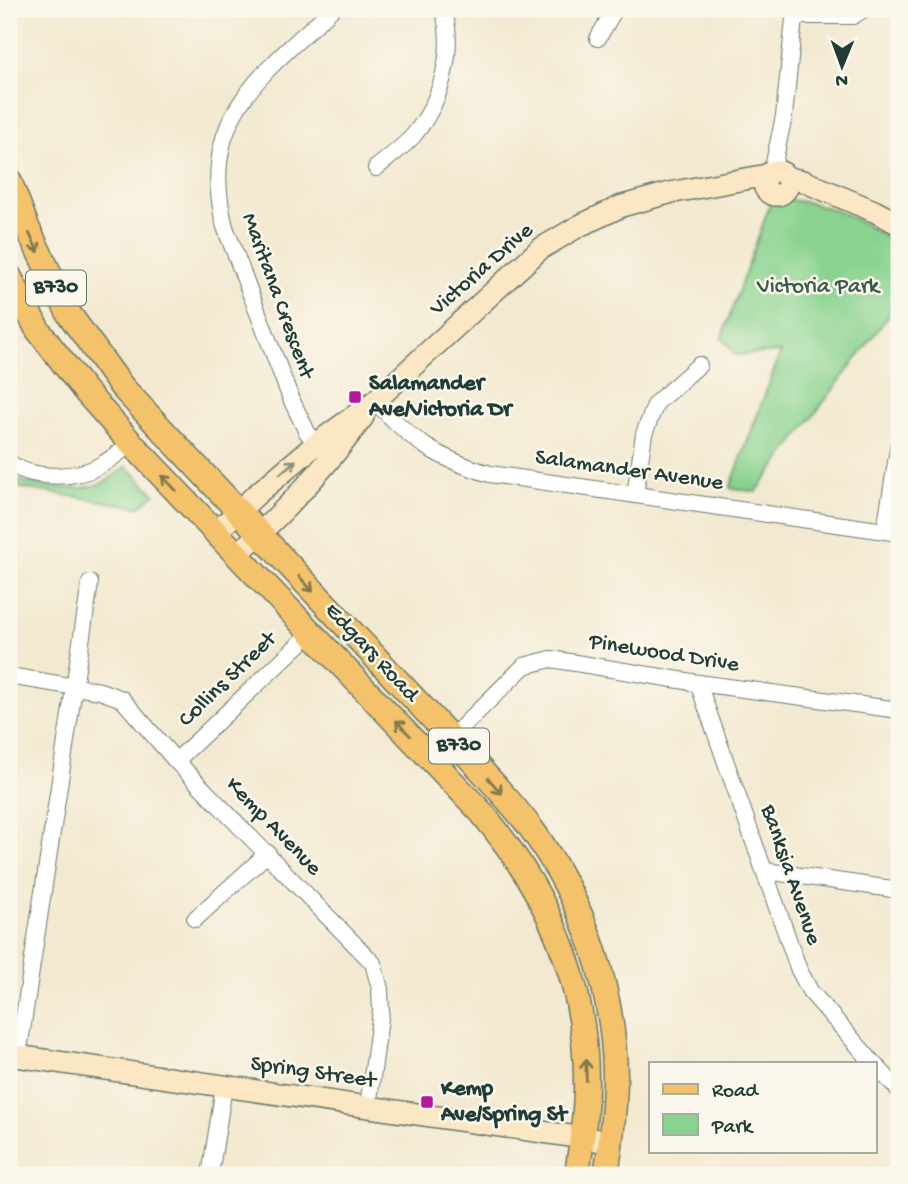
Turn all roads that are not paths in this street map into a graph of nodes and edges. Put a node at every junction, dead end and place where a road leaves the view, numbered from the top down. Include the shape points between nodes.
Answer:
1 (332, 9) edge
2 (443, 9) edge
3 (615, 9) edge
4 (864, 9) edge
5 (794, 13) edge
6 (598, 38) dead end
7 (376, 168) dead end
8 (9, 180) edge
9 (777, 180) junction
10 (899, 224) edge
11 (9, 276) edge
12 (699, 365) dead end
13 (375, 401) junction
14 (131, 443) junction
15 (899, 444) edge
16 (325, 446) junction
17 (9, 462) edge
18 (635, 495) junction
19 (238, 513) junction
20 (892, 531) edge
21 (216, 532) junction
22 (259, 534) junction
23 (237, 554) junction
24 (90, 583) dead end
25 (312, 632) junction
26 (9, 676) edge
27 (698, 683) junction
28 (75, 686) junction
29 (899, 710) edge
30 (452, 738) junction
31 (176, 761) junction
32 (268, 853) junction
33 (766, 871) junction
34 (899, 890) edge
35 (195, 919) dead end
36 (13, 1055) edge
37 (870, 1062) edge
38 (876, 1068) edge
39 (224, 1087) junction
40 (899, 1090) edge
41 (368, 1107) junction
42 (582, 1138) junction
43 (611, 1142) junction
44 (211, 1175) edge
45 (577, 1175) edge
46 (606, 1175) edge

1 - 16 street, Maritana Crescent via 251,86 227,128 218,192 225,227 296,409 307,432
2 - 7 street via 449,25 444,73 434,102 413,135
3 - 6 street
4 - 5 street via 852,16
5 - 9 street
8 -> 19 main road, Edgars Road / B730 via 69,314 122,387
9 - 10 street, Victoria Drive via 830,194
9 - 13 street, Victoria Drive via 669,193 622,206 579,226 540,249
11 - 14 main road, Edgars Road / B730 via 38,330
12 - 18 street via 656,403 644,434
13 - 16 street, Victoria Drive
13 - 18 street, Salamander Avenue via 416,441 454,463 489,474
14 - 17 street via 97,467 60,477 18,470
21 -> 14 main road, Edgars Road / B730
15 - 20 street
19 -> 16 street, Victoria Drive
16 - 22 street, Victoria Drive
18 - 20 street, Salamander Avenue
19 - 21 street, Victoria Drive
19 - 22 main road, Edgars Road / B730
21 - 23 main road, Edgars Road / B730
22 - 23 street, Victoria Drive
22 -> 30 main road, Edgars Road / B730
23 - 25 main road, Edgars Road / B730
24 - 28 street
25 - 31 street, Collins Street
42 -> 25 main road, Edgars Road / B730 via 586,1082 582,1025 570,970 544,903 482,813
26 - 28 street, Kemp Avenue
27 - 29 street, Pinewood Drive
27 - 30 street, Pinewood Drive via 551,659 524,666
27 - 33 street, Banksia Avenue
28 - 31 street, Kemp Avenue via 122,699
28 - 36 street
30 -> 43 main road, Edgars Road / B730 via 533,831 582,920 600,970 610,1021 615,1072
31 - 32 street, Kemp Avenue
32 - 35 street
32 - 41 street, Kemp Avenue via 373,963 381,1011
33 - 34 street
33 - 37 street, Banksia Avenue via 810,991
36 - 39 street, Spring Street
38 - 40 street, Banksia Avenue
39 - 41 street, Spring Street
39 - 44 street
41 - 42 street, Spring Street
42 - 43 street, Spring Street
42 - 45 main road, Edgars Road / B730
43 - 46 main road, Edgars Road / B730

